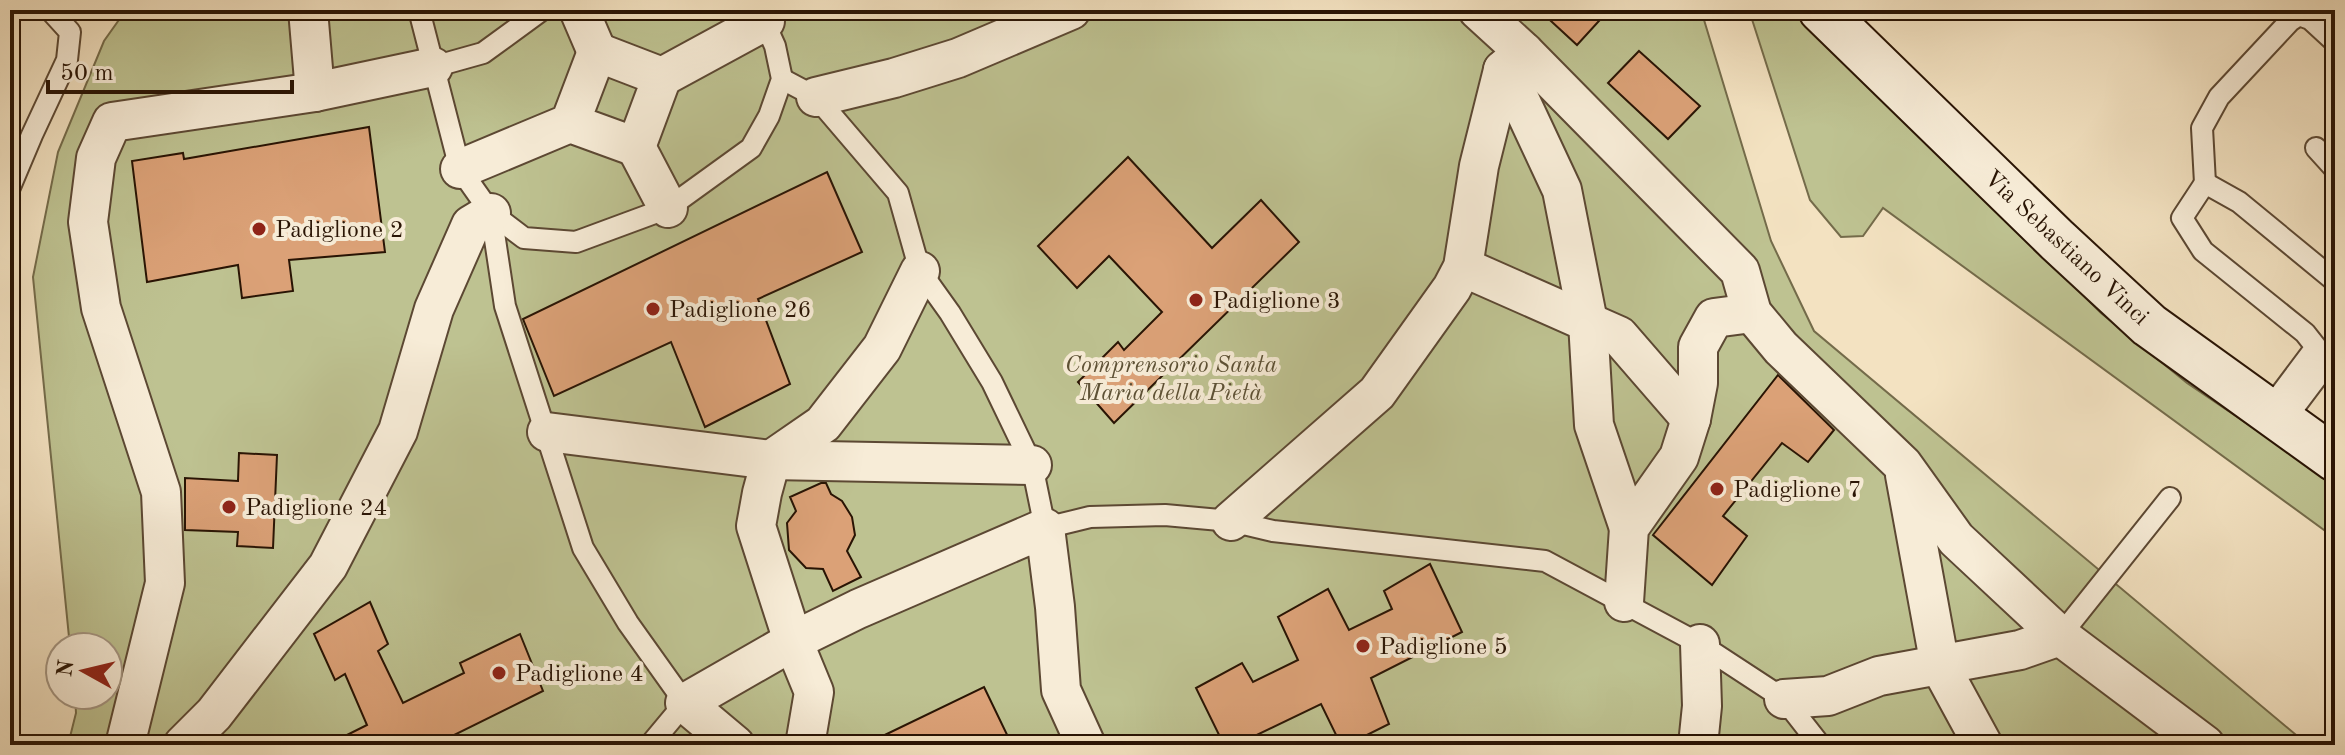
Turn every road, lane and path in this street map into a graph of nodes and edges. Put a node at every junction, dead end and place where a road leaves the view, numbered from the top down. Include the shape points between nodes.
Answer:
1 (50, 10) edge
2 (308, 10) edge
3 (419, 10) edge
4 (542, 10) edge
5 (579, 10) edge
6 (1071, 10) edge
7 (1478, 10) edge
8 (1821, 10) edge
9 (761, 16) edge
10 (2335, 42) edge
11 (597, 52) junction
12 (1514, 61) junction
13 (433, 67) junction
14 (662, 77) junction
15 (782, 79) junction
16 (315, 92) junction
17 (816, 97) junction
18 (570, 123) junction
19 (636, 147) junction
20 (2316, 148) dead end
21 (460, 169) junction
22 (2335, 169) edge
23 (2205, 183) junction
24 (10, 187) edge
25 (668, 208) junction
26 (491, 213) junction
27 (1463, 267) junction
28 (920, 271) junction
29 (2335, 281) edge
30 (1752, 313) junction
31 (1588, 322) junction
32 (2335, 353) edge
33 (2276, 417) junction
34 (1691, 419) junction
35 (547, 432) junction
36 (2335, 459) edge
37 (771, 460) junction
38 (1032, 465) junction
39 (1903, 465) junction
40 (2170, 498) dead end
41 (1231, 521) junction
42 (1045, 528) junction
43 (1629, 528) junction
44 (1624, 602) junction
45 (2060, 636) junction
46 (793, 641) junction
47 (1700, 644) junction
48 (1940, 666) junction
49 (1784, 699) junction
50 (685, 703) junction
51 (125, 745) edge
52 (183, 745) edge
53 (650, 745) edge
54 (735, 745) edge
55 (805, 745) edge
56 (1086, 745) edge
57 (1698, 745) edge
58 (1820, 745) edge
59 (1983, 745) edge
60 (2205, 745) edge

1 - 24 lane via 70,32 67,60
2 - 16 street
3 - 13 lane
4 - 13 lane via 483,53
5 - 11 street
6 - 17 street via 958,58
7 - 12 street
8 - 33 street, Via Sebastiano Vinci via 2149,325
9 - 14 street
9 - 15 lane
10 - 23 lane via 2299,15 2219,97 2202,128
11 - 14 street
11 - 18 street
12 - 27 street via 1479,166
12 - 30 street via 1740,271
12 - 31 street via 1519,98 1562,190
13 - 16 street
13 - 21 lane
14 - 19 street
15 - 17 lane
15 - 25 lane via 751,148
16 - 51 street via 112,122 96,158 88,222 101,308 161,492 165,583
17 - 28 lane via 898,193
18 - 19 street
18 - 21 street
19 - 25 street
20 - 22 lane
21 - 26 lane
23 - 29 lane via 2239,202
23 - 33 lane via 2182,218 2203,251 2316,347
25 - 26 lane via 576,242 524,238
26 - 35 lane via 505,306
26 - 52 street via 471,225 434,309 398,431 328,566 214,714
27 - 31 street
27 - 41 street via 1377,393
28 - 37 street via 882,348 823,424
28 - 38 lane via 992,382
30 - 34 street via 1714,318 1698,347
30 - 39 street via 1781,348
31 - 34 street via 1619,336
31 - 43 street via 1594,425
32 - 33 lane
33 - 36 street, Via Sebastiano Vinci
34 - 43 street via 1679,457
35 - 37 street
35 - 50 lane via 583,548
37 - 38 street
37 - 46 street via 756,526
38 - 42 lane
39 - 45 street via 1956,539
39 - 48 street
40 - 45 lane
41 - 42 lane via 1165,515 1090,517
41 - 44 lane via 1273,531 1545,561
42 - 46 street
42 - 56 street via 1061,690
43 - 44 street
44 - 47 lane
45 - 48 street
45 - 60 street
46 - 50 street
46 - 55 street via 814,692
47 - 49 lane
47 - 57 street
48 - 49 street via 1879,676 1828,696
48 - 59 street
49 - 58 lane
50 - 53 lane
50 - 54 street

